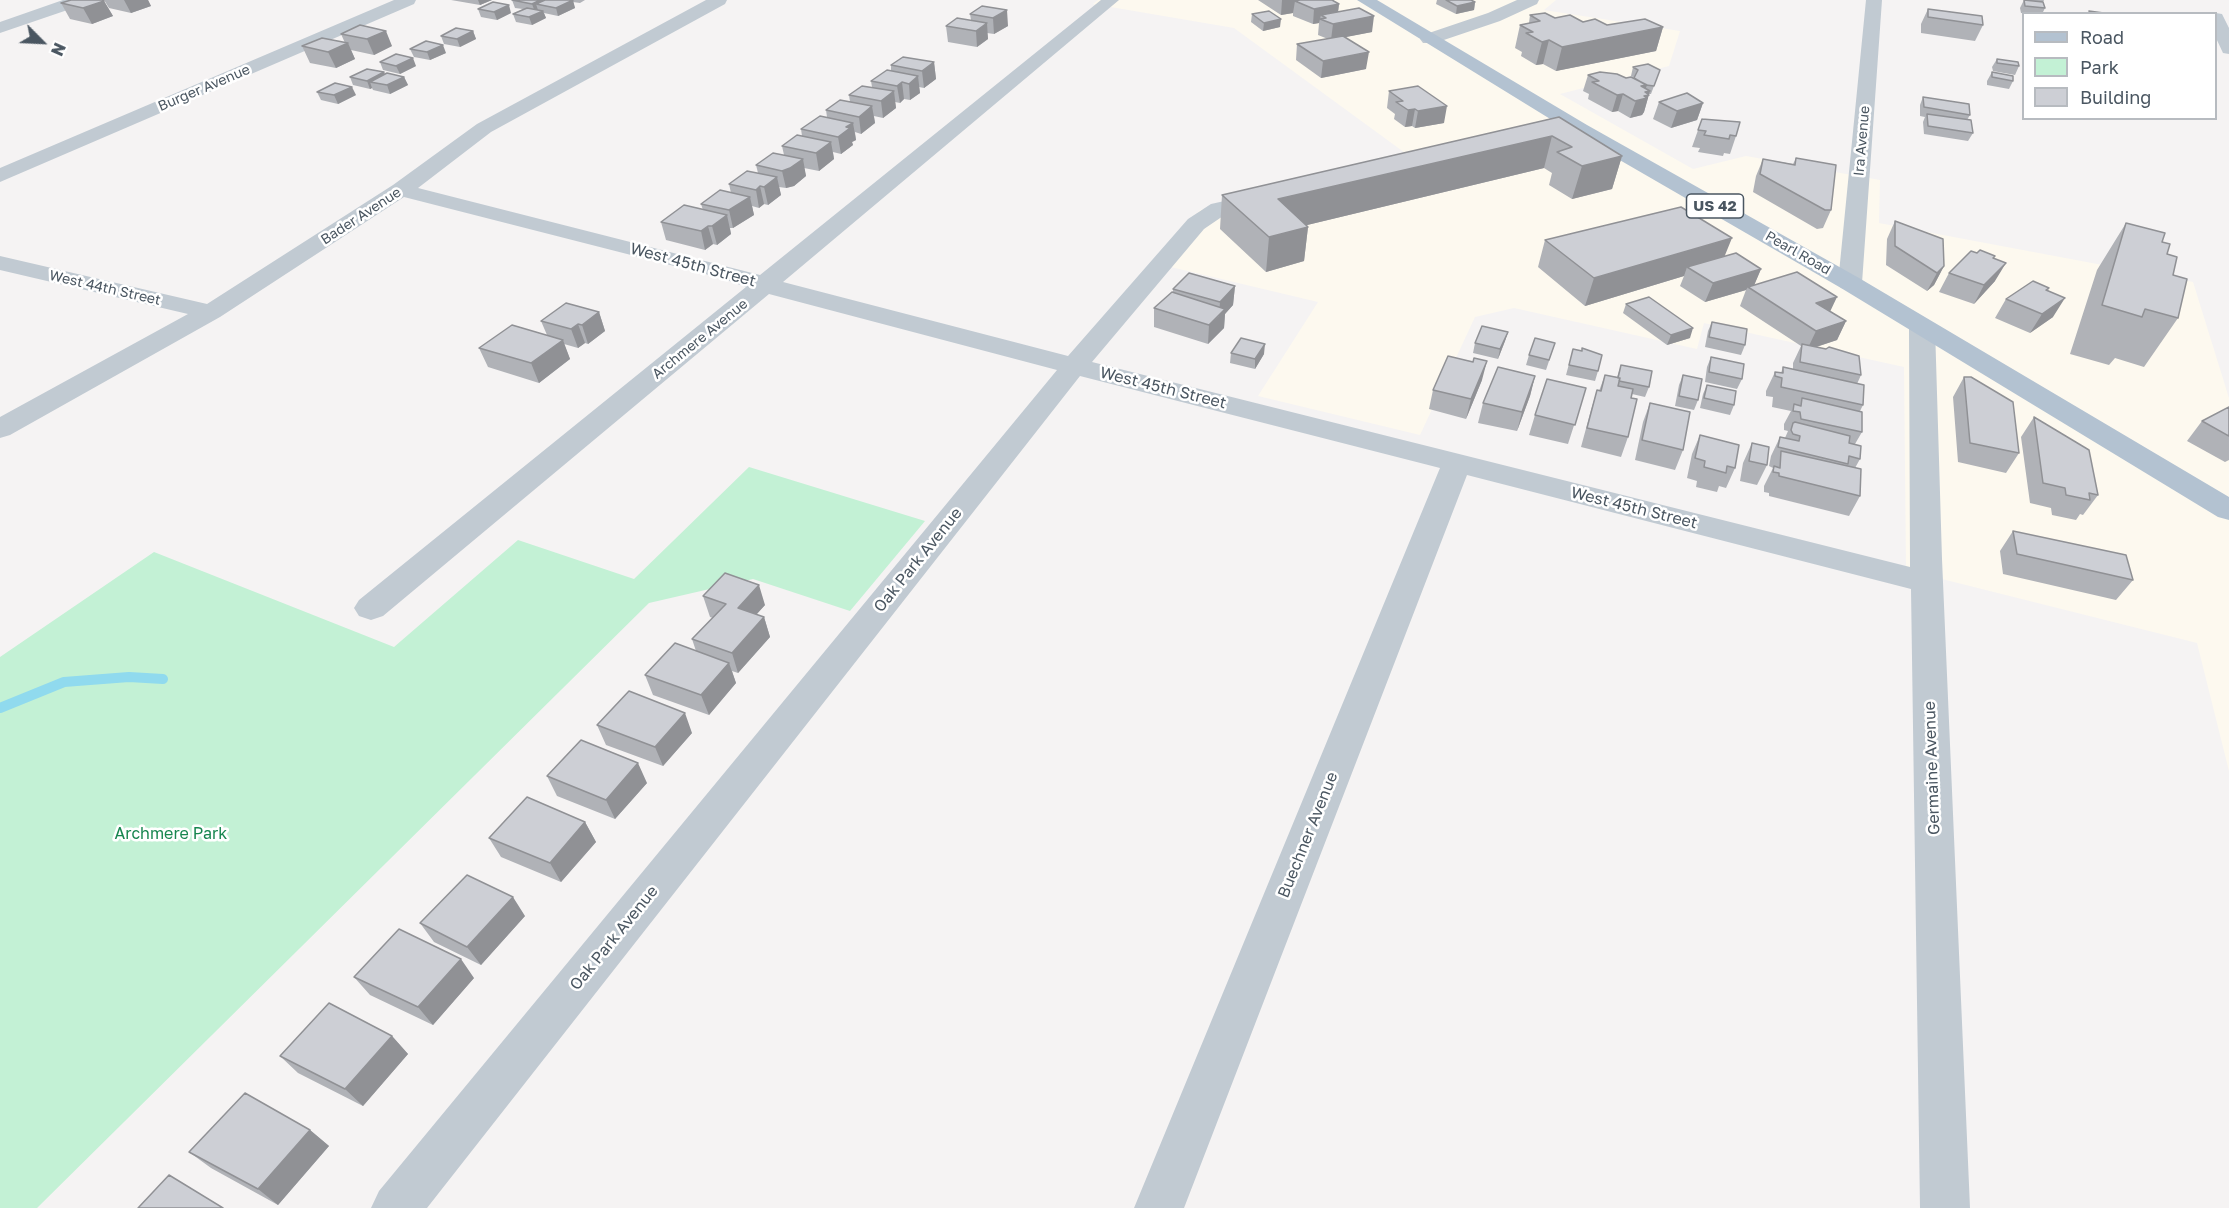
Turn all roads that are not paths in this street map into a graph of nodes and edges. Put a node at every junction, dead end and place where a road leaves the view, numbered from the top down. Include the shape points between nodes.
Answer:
1 (79, 0) edge
2 (408, 0) edge
3 (719, 0) edge
4 (1111, 0) edge
5 (1365, 0) edge
6 (1531, 0) edge
7 (1874, 0) edge
8 (2217, 20) edge
9 (0, 28) edge
10 (1429, 39) junction
11 (2229, 49) edge
12 (1580, 129) junction
13 (1536, 139) edge
14 (0, 176) edge
15 (400, 190) junction
16 (1298, 192) edge
17 (0, 263) edge
18 (1850, 283) junction
19 (765, 285) junction
20 (211, 312) junction
21 (1922, 327) junction
22 (1074, 366) junction
23 (0, 429) edge
24 (1456, 462) junction
25 (2229, 510) edge
26 (1927, 582) junction
27 (371, 608) dead end
28 (396, 1208) edge
29 (1159, 1208) edge
30 (1945, 1208) edge

1 - 9 street
2 - 14 street, Burger Avenue
3 - 15 street, Bader Avenue via 484,128
4 - 19 street, Archmere Avenue
5 - 10 main road, Pearl Road / US 42
6 - 10 street
7 - 18 street, Ira Avenue
8 - 11 street
10 - 12 main road, Pearl Road / US 42
12 - 13 street
12 - 18 main road, Pearl Road / US 42
15 - 19 street, West 45th Street
15 - 20 street, Bader Avenue
16 - 22 street, Oak Park Avenue via 1219,209 1196,224
17 - 20 street, West 44th Street
18 - 21 main road, Pearl Road / US 42
19 - 22 street, West 45th Street
19 - 27 street, Archmere Avenue
20 - 23 street, Bader Avenue
21 - 25 main road, Pearl Road / US 42
21 - 26 street, Germaine Avenue
22 - 24 street, West 45th Street
22 - 28 street, Oak Park Avenue
24 - 26 street, West 45th Street
24 - 29 street, Buechner Avenue
26 - 30 street, Germaine Avenue

